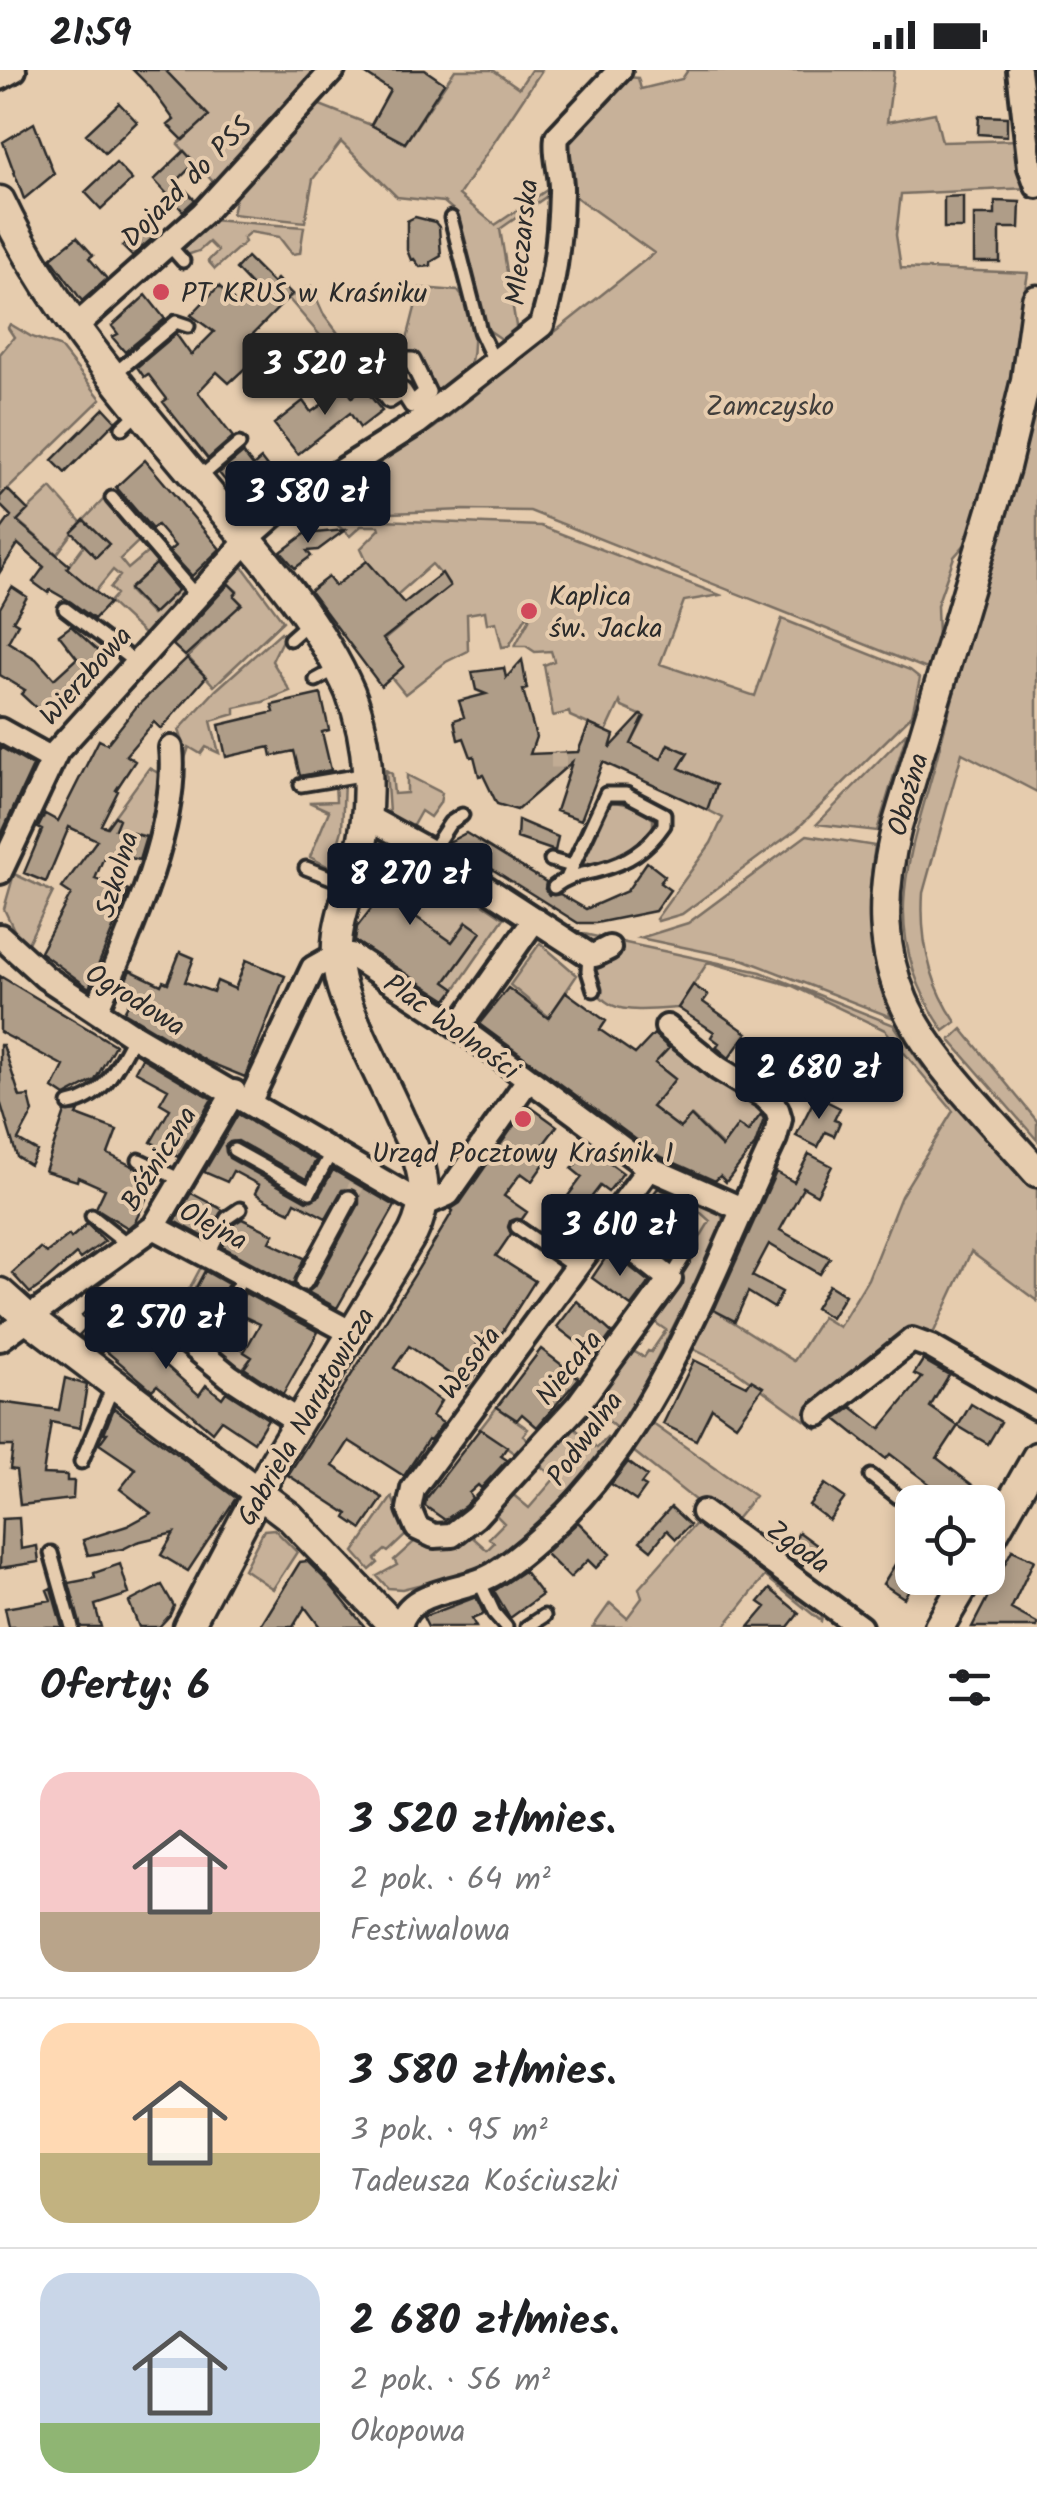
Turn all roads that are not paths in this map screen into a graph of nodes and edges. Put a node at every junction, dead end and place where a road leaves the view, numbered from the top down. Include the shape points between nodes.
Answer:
1 (14, 70) edge
2 (333, 70) edge
3 (620, 70) edge
4 (1019, 70) edge
5 (0, 78) edge
6 (1037, 186) edge
7 (0, 201) edge
8 (451, 218) dead end
9 (1037, 300) edge
10 (542, 325) joint
11 (188, 326) dead end
12 (75, 327) junction
13 (353, 343) joint
14 (494, 363) junction
15 (112, 374) junction
16 (1031, 382) edge
17 (240, 444) dead end
18 (198, 479) junction
19 (112, 498) dead end
20 (248, 540) junction
21 (197, 597) junction
22 (65, 609) dead end
23 (134, 662) junction
24 (0, 730) edge
25 (171, 748) dead end
26 (52, 759) junction
27 (367, 774) junction
28 (302, 785) dead end
29 (462, 816) dead end
30 (367, 817) junction
31 (431, 852) junction
32 (551, 860) dead end
33 (306, 868) dead end
34 (570, 871) junction
35 (0, 872) edge
36 (350, 885) junction
37 (554, 887) dead end
38 (538, 915) junction
39 (0, 936) edge
40 (599, 951) joint
41 (336, 955) junction
42 (594, 990) dead end
43 (96, 1011) junction
44 (667, 1027) dead end
45 (459, 1028) junction
46 (134, 1036) junction
47 (528, 1080) junction
48 (242, 1097) junction
49 (69, 1104) dead end
50 (234, 1150) dead end
51 (332, 1151) junction
52 (138, 1160) dead end
53 (649, 1168) junction
54 (1037, 1172) edge
55 (181, 1180) junction
56 (349, 1199) tunnel mouth
57 (423, 1205) junction
58 (742, 1208) junction
59 (240, 1209) dead end
60 (92, 1216) dead end
61 (154, 1227) junction
62 (517, 1227) dead end
63 (594, 1233) junction
64 (130, 1246) junction
65 (690, 1247) dead end
66 (208, 1256) junction
67 (576, 1268) junction
68 (244, 1274) junction
69 (670, 1278) junction
70 (304, 1282) dead end
71 (0, 1293) edge
72 (226, 1308) dead end
73 (29, 1319) junction
74 (166, 1324) dead end
75 (352, 1333) junction
76 (0, 1339) edge
77 (114, 1384) junction
78 (1037, 1408) edge
79 (819, 1414) dead end
80 (298, 1422) junction
81 (1037, 1457) edge
82 (80, 1462) dead end
83 (872, 1476) dead end
84 (259, 1492) junction
85 (895, 1494) edge
86 (703, 1512) dead end
87 (1005, 1513) edge
88 (441, 1536) joint
89 (50, 1553) dead end
90 (479, 1580) junction
91 (958, 1595) edge
92 (544, 1616) dead end
93 (72, 1627) edge
94 (188, 1627) edge
95 (398, 1627) edge
96 (506, 1627) edge
97 (527, 1627) edge
98 (860, 1627) edge
99 (940, 1627) edge

1 - 5 street
2 - 12 street, Dojazd do PSS via 175,253
3 - 10 street, Mleczarska via 557,138 560,217
4 - 6 street
7 - 12 street
8 - 14 lane
9 - 16 street, Oboźna
10 - 14 street, Wierzbowa
11 - 15 lane via 176,322
12 - 15 street
13 - 13 street via 349,348 389,400 403,390 412,405 427,392 412,361 398,362
14 - 20 street, Wierzbowa via 417,423 282,508
15 - 18 street via 131,419
16 - 54 street, Oboźna via 896,826 884,910 895,986 917,1030
17 - 18 lane
18 - 20 street
19 - 21 lane
20 - 21 street, Wierzbowa
20 - 27 street via 358,714
21 - 23 street, Wierzbowa
22 - 23 lane
23 - 26 street, Wierzbowa
24 - 26 street
25 - 43 street, Szkolna via 167,802 142,903
26 - 35 street, Wierzbowa
27 - 28 lane
27 - 30 street
29 - 31 lane
30 - 31 street
30 - 36 street
31 - 38 street
32 - 34 lane
33 - 36 lane
34 - 34 lane via 595,871 638,855 666,816 626,794 606,794
34 - 37 lane
36 - 41 street
38 - 40 street
38 - 45 street
39 - 43 street, Ogrodowa
40 - 42 lane via 588,971
41 - 45 street, Plac Wolności via 350,955
41 - 48 street via 313,968
41 - 57 street, Plac Wolności via 346,998 415,1150
43 - 46 street, Ogrodowa
44 - 58 street, Podwalna via 777,1109 780,1128
45 - 47 street, Plac Wolności
46 - 48 street, Ogrodowa
46 - 49 lane via 103,1087
47 - 53 street
47 - 57 street, Plac Wolności via 448,1194
48 - 51 street
48 - 55 street, Bóźniczna
50 - 51 lane via 310,1192
51 - 57 street
52 - 55 lane
53 - 58 street
53 - 63 street, Wesoła
55 - 61 street, Bóźniczna
56 - 70 street
57 - 75 street, Gabriela Narutowicza
58 - 90 street, Podwalna via 674,1355 615,1456 554,1526
59 - 66 lane via 227,1218
60 - 64 lane
61 - 64 street, Bóźniczna
61 - 66 street, Olejna
62 - 67 lane
63 - 67 street, Wesoła
63 - 69 street
64 - 73 street, Bóźniczna
65 - 69 lane
66 - 68 street, Olejna
67 - 88 street, Wesoła via 410,1495 414,1524
68 - 72 lane
68 - 75 street, Olejna
69 - 88 street, Niecała via 552,1434 462,1530
71 - 73 street
73 - 76 street, Bóźniczna
73 - 77 street
74 - 80 street
75 - 80 street, Gabriela Narutowicza
77 - 82 lane
77 - 84 street
78 - 79 street via 912,1340
80 - 84 street, Gabriela Narutowicza
81 - 87 street
83 - 85 lane
84 - 94 street, Gabriela Narutowicza
84 - 95 street
86 - 98 street, Zgoda
89 - 93 lane
90 - 95 street, Podwalna via 412,1604
90 - 96 lane
91 - 99 street
92 - 97 lane

